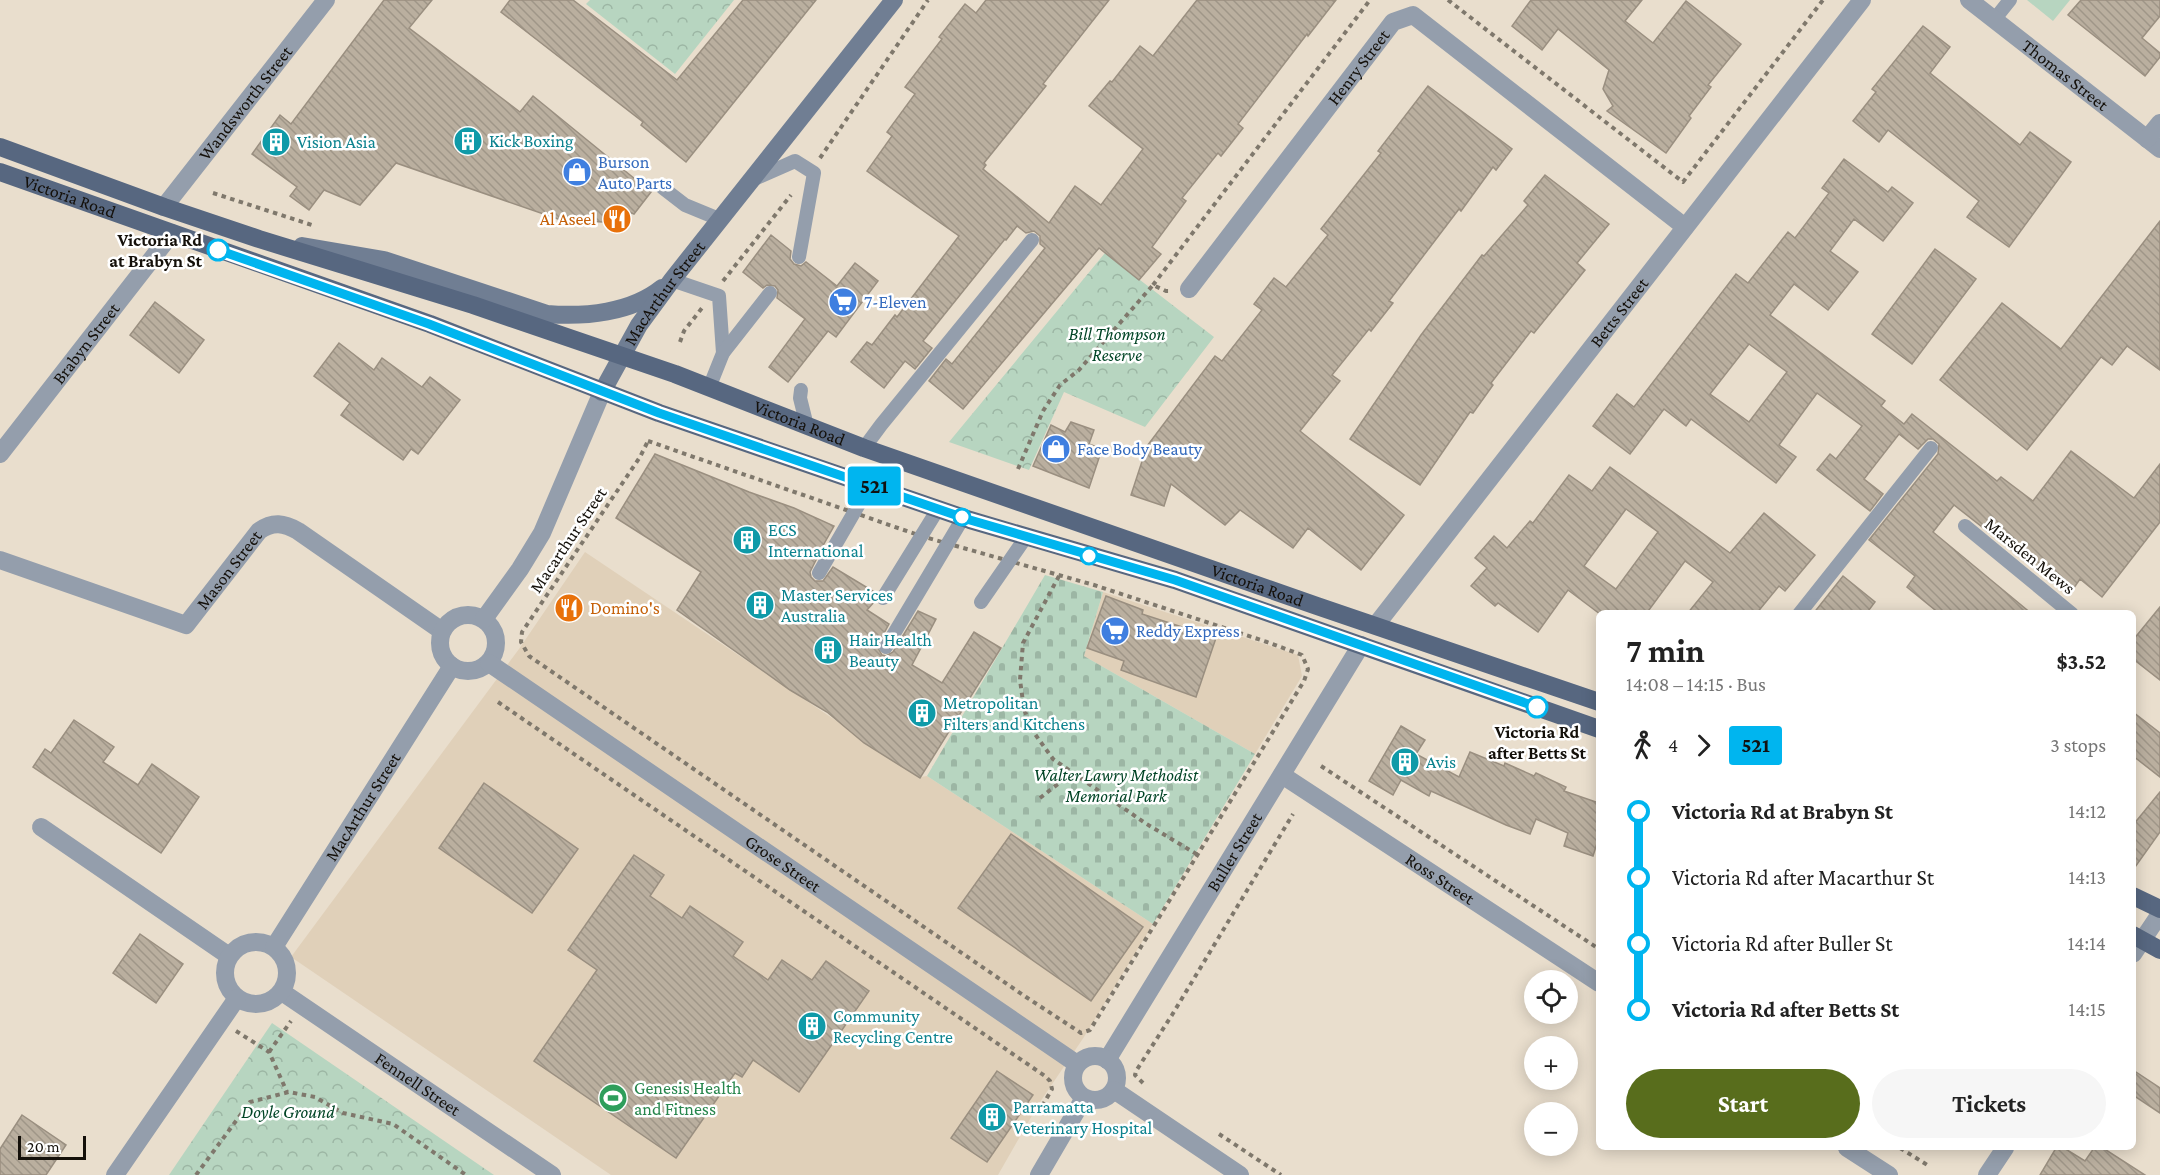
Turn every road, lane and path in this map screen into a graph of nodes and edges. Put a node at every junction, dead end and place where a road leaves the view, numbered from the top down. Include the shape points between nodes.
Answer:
1 (326, 0) edge
2 (894, 0) edge
3 (1370, 0) edge
4 (1448, 0) edge
5 (1823, 0) edge
6 (1862, 0) edge
7 (1970, 0) edge
8 (2010, 0) edge
9 (1995, 20) junction
10 (2160, 123) edge
11 (2154, 144) edge
12 (0, 147) edge
13 (0, 172) edge
14 (748, 181) junction
15 (663, 188) dead end
16 (164, 207) junction
17 (719, 219) junction
18 (1685, 227) junction
19 (172, 234) junction
20 (259, 239) junction
21 (1032, 240) dead end
22 (799, 257) dead end
23 (672, 280) junction
24 (1153, 285) junction
25 (1189, 289) joint
26 (770, 293) dead end
27 (723, 353) junction
28 (621, 356) junction
29 (709, 388) junction
30 (801, 390) dead end
31 (602, 392) junction
32 (807, 426) junction
33 (864, 448) junction
34 (1931, 448) dead end
35 (0, 454) edge
36 (1018, 469) dead end
37 (870, 485) junction
38 (938, 509) junction
39 (855, 512) junction
40 (963, 518) junction
41 (1965, 526) dead end
42 (921, 536) junction
43 (1026, 537) junction
44 (948, 544) junction
45 (0, 560) edge
46 (1009, 562) junction
47 (819, 573) dead end
48 (1059, 576) junction
49 (883, 598) dead end
50 (981, 602) dead end
51 (1802, 610) edge
52 (2067, 610) edge
53 (484, 619) junction
54 (1376, 625) junction
55 (442, 632) junction
56 (1361, 645) junction
57 (886, 646) dead end
58 (529, 656) joint
59 (489, 663) junction
60 (452, 666) junction
61 (1596, 701) edge
62 (498, 702) dead end
63 (1596, 728) edge
64 (1321, 766) dead end
65 (1072, 773) junction
66 (1282, 775) junction
67 (1040, 798) dead end
68 (1293, 814) dead end
69 (41, 827) dead end
70 (1198, 855) junction
71 (2136, 897) edge
72 (2160, 909) edge
73 (2160, 914) edge
74 (2136, 943) edge
75 (274, 947) junction
76 (1596, 947) edge
77 (2160, 950) edge
78 (229, 956) junction
79 (1596, 981) edge
80 (282, 992) junction
81 (237, 998) junction
82 (302, 1005) junction
83 (221, 1021) junction
84 (1090, 1030) joint
85 (269, 1052) junction
86 (1107, 1060) junction
87 (1077, 1064) junction
88 (1149, 1087) dead end
89 (1114, 1090) junction
90 (287, 1092) junction
91 (1084, 1098) junction
92 (1041, 1108) dead end
93 (1850, 1150) edge
94 (1903, 1150) edge
95 (2004, 1150) edge
96 (1929, 1166) dead end
97 (116, 1175) edge
98 (196, 1175) edge
99 (466, 1175) edge
100 (552, 1175) edge
101 (1039, 1175) edge
102 (1240, 1175) edge
103 (1889, 1175) edge
104 (1987, 1175) edge

1 - 16 street, Wandsworth Street
2 - 14 main road, MacArthur Street
3 - 24 path
4 - 5 path via 1683,182
6 - 18 street, Betts Street
7 - 9 street, Thomas Street
8 - 9 lane
9 - 11 street, Thomas Street
10 - 11 street
12 - 16 main road, Victoria Road
13 - 19 main road, Victoria Road
14 - 17 main road, MacArthur Street
14 - 22 lane via 795,161 814,173
15 - 17 lane via 684,205
16 - 20 main road, Victoria Road
17 - 23 main road, MacArthur Street
18 - 25 street, Henry Street via 1413,15 1393,22
18 - 54 street, Betts Street
19 - 31 main road, Victoria Road via 429,324
19 - 35 street, Brabyn Street
20 - 23 main road via 384,260 547,314 607,312 642,300
20 - 28 main road, Victoria Road via 473,305
21 - 33 lane
23 - 27 lane via 719,296
23 - 28 main road, MacArthur Street
24 - 25 path via 1166,291
24 - 36 path via 1060,385 1043,411
26 - 27 lane
27 - 29 lane
28 - 29 main road, Victoria Road
28 - 31 main road, MacArthur Street
29 - 32 main road, Victoria Road
30 - 32 lane
31 - 37 main road, Victoria Road
31 - 53 street, MacArthur Street via 542,533
32 - 33 main road, Victoria Road
33 - 54 main road, Victoria Road
34 - 51 lane
37 - 38 main road, Victoria Road
37 - 39 lane
38 - 40 main road, Victoria Road
38 - 42 lane
39 - 42 path
39 - 47 lane
39 - 58 path, Macarthur Street via 648,441 522,632 520,642
40 - 43 main road, Victoria Road
40 - 44 lane
41 - 52 lane, Marsden Mews
42 - 44 path
42 - 49 lane
43 - 46 lane
43 - 56 main road, Victoria Road via 1175,580
44 - 46 path
44 - 57 lane
45 - 55 street, Mason Street via 186,625 259,531 276,523 284,524
46 - 48 path
46 - 50 lane
48 - 65 path via 1023,644 1020,680 1032,730 1053,759
48 - 70 path, Buller Street via 1302,656 1308,669 1304,681
53 - 55 street via 475,615 456,617
53 - 59 street via 496,635 497,645
54 - 61 main road, Victoria Road
55 - 60 street via 441,651
56 - 63 main road, Victoria Road
56 - 66 street, Buller Street
58 - 84 path, Grose Street via 1026,997 1081,1033
59 - 60 street via 471,671
59 - 87 street, Grose Street
60 - 75 street, MacArthur Street
62 - 92 path, Grose Street via 1045,1076 1052,1089
64 - 76 path
65 - 67 path
65 - 70 path
66 - 79 street, Ross Street
66 - 86 street, Buller Street
68 - 88 path, Buller Street via 1136,1071 1135,1075
69 - 78 street
70 - 84 path, Buller Street
71 - 72 main road
73 - 74 street
74 - 77 main road
75 - 78 street via 250,942
75 - 80 street via 286,963
78 - 81 street via 224,974 226,984
80 - 81 street via 256,1005
80 - 82 street, Fennell Street
81 - 83 street
82 - 85 path
82 - 100 street, Fennell Street
83 - 85 path
83 - 97 street
85 - 90 path
86 - 87 street via 1094,1056
86 - 89 street via 1113,1064 1117,1077
87 - 91 street via 1073,1083
89 - 91 street via 1104,1099
89 - 102 street
90 - 98 path via 250,1102
90 - 99 path via 315,1097 343,1113 393,1124
91 - 101 street
93 - 103 street
94 - 96 path
95 - 104 street

